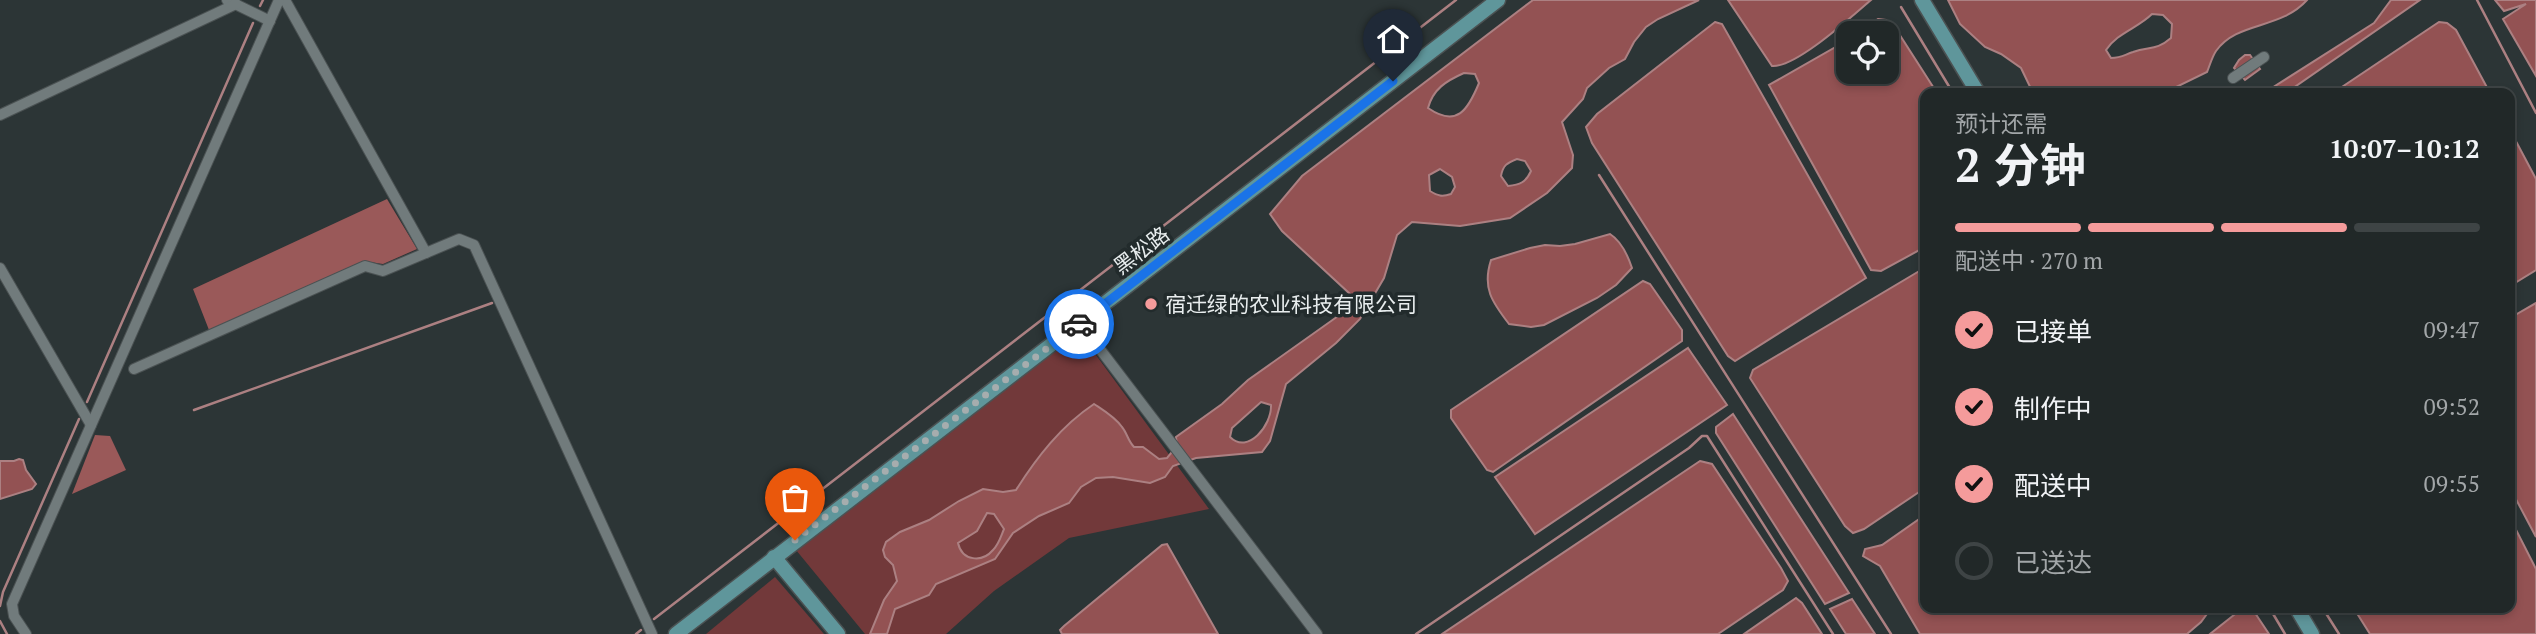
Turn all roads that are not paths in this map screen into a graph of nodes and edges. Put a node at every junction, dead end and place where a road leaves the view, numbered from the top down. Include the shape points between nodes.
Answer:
1 (279, 0) edge
2 (285, 0) edge
3 (1498, 0) edge
4 (1922, 0) edge
5 (231, 2) edge
6 (270, 21) junction
7 (2264, 57) dead end
8 (2233, 78) dead end
9 (1975, 88) edge
10 (0, 115) edge
11 (426, 253) junction
12 (0, 268) edge
13 (1080, 323) junction
14 (134, 369) dead end
15 (91, 425) junction
16 (774, 557) junction
17 (2300, 613) edge
18 (26, 634) edge
19 (652, 634) edge
20 (676, 634) edge
21 (838, 634) edge
22 (1317, 634) edge
23 (2312, 634) edge

1 - 6 street
2 - 11 street
3 - 13 street, 黑松路
4 - 9 street
5 - 6 street
5 - 10 street
6 - 15 street
7 - 8 street
11 - 14 street via 383,271 365,266
11 - 19 street via 459,239 474,244
12 - 15 street
13 - 16 street, 黑松路
13 - 22 street
15 - 18 street via 12,604
16 - 20 street, 黑松路
16 - 21 street
17 - 23 street

